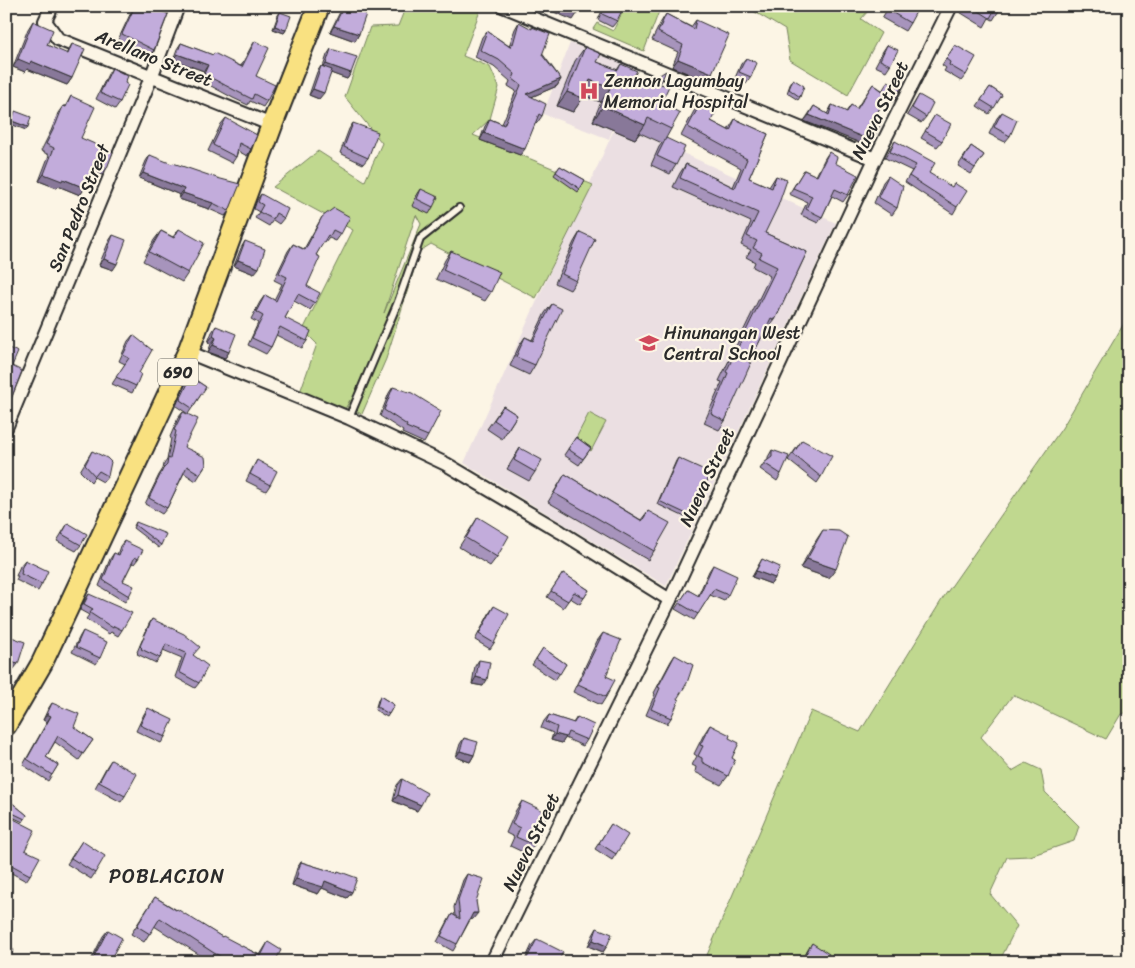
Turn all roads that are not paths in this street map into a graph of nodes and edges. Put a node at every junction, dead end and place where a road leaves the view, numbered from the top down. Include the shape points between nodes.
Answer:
1 (52, 6) edge
2 (178, 6) edge
3 (319, 6) edge
4 (502, 6) edge
5 (951, 6) edge
6 (516, 9) edge
7 (152, 75) junction
8 (272, 125) junction
9 (875, 159) junction
10 (459, 208) dead end
11 (188, 352) junction
12 (349, 418) junction
13 (7, 423) edge
14 (670, 600) junction
15 (6, 725) edge
16 (492, 962) edge

1 - 7 street, Arellano Street via 46,21 58,39
2 - 7 street, San Pedro Street
3 - 8 main road, 690
4 - 6 street
5 - 9 street, Nueva Street
6 - 9 street
7 - 8 street, Arellano Street
7 - 13 street, San Pedro Street
8 - 11 main road, 690
9 - 14 street, Nueva Street
10 - 12 lane via 420,239 398,302
11 - 12 street
11 - 15 main road, 690 via 42,663
12 - 14 street via 446,464
14 - 16 street, Nueva Street

